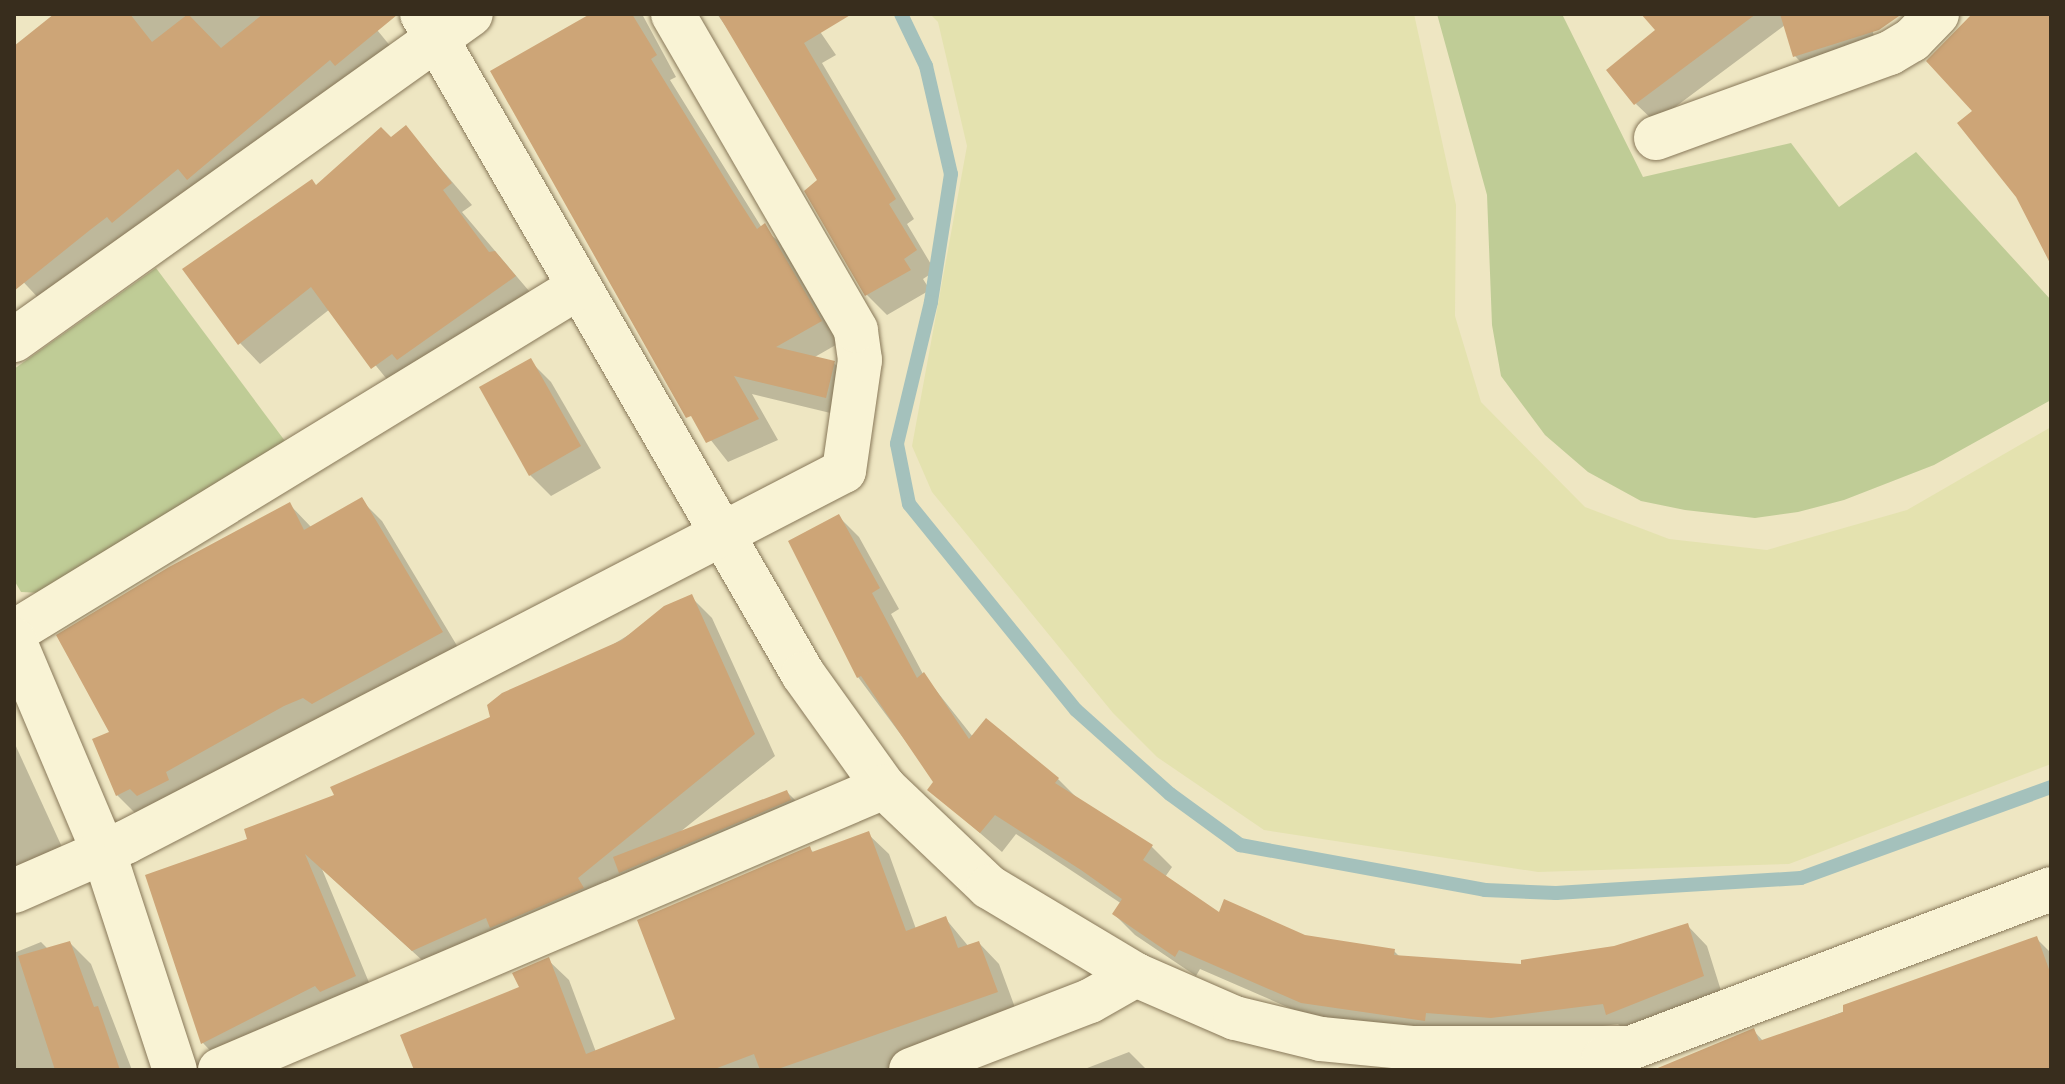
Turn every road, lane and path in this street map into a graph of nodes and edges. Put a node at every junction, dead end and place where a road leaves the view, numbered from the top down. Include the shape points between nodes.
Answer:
1 (673, 14) edge
2 (1937, 14) edge
3 (443, 22) edge
4 (1656, 138) dead end
5 (579, 287) junction
6 (14, 340) edge
7 (722, 538) junction
8 (14, 632) edge
9 (14, 640) edge
10 (884, 787) junction
11 (104, 853) junction
12 (2051, 889) edge
13 (14, 891) edge
14 (1136, 975) junction
15 (1630, 1048) junction
16 (1326, 1054) edge
17 (175, 1070) edge
18 (220, 1070) edge
19 (911, 1070) edge
20 (1572, 1070) edge

1 - 7 street via 856,330 860,360 844,471
2 - 4 street via 1912,40 1890,53
3 - 5 street
3 - 6 street
5 - 7 street
5 - 8 street
7 - 10 street via 803,674
7 - 11 street
9 - 11 street
10 - 14 street via 989,887
10 - 18 street
11 - 13 street
11 - 17 street
12 - 15 street
14 - 16 street
14 - 19 street via 1090,1001
15 - 16 street
15 - 20 street

